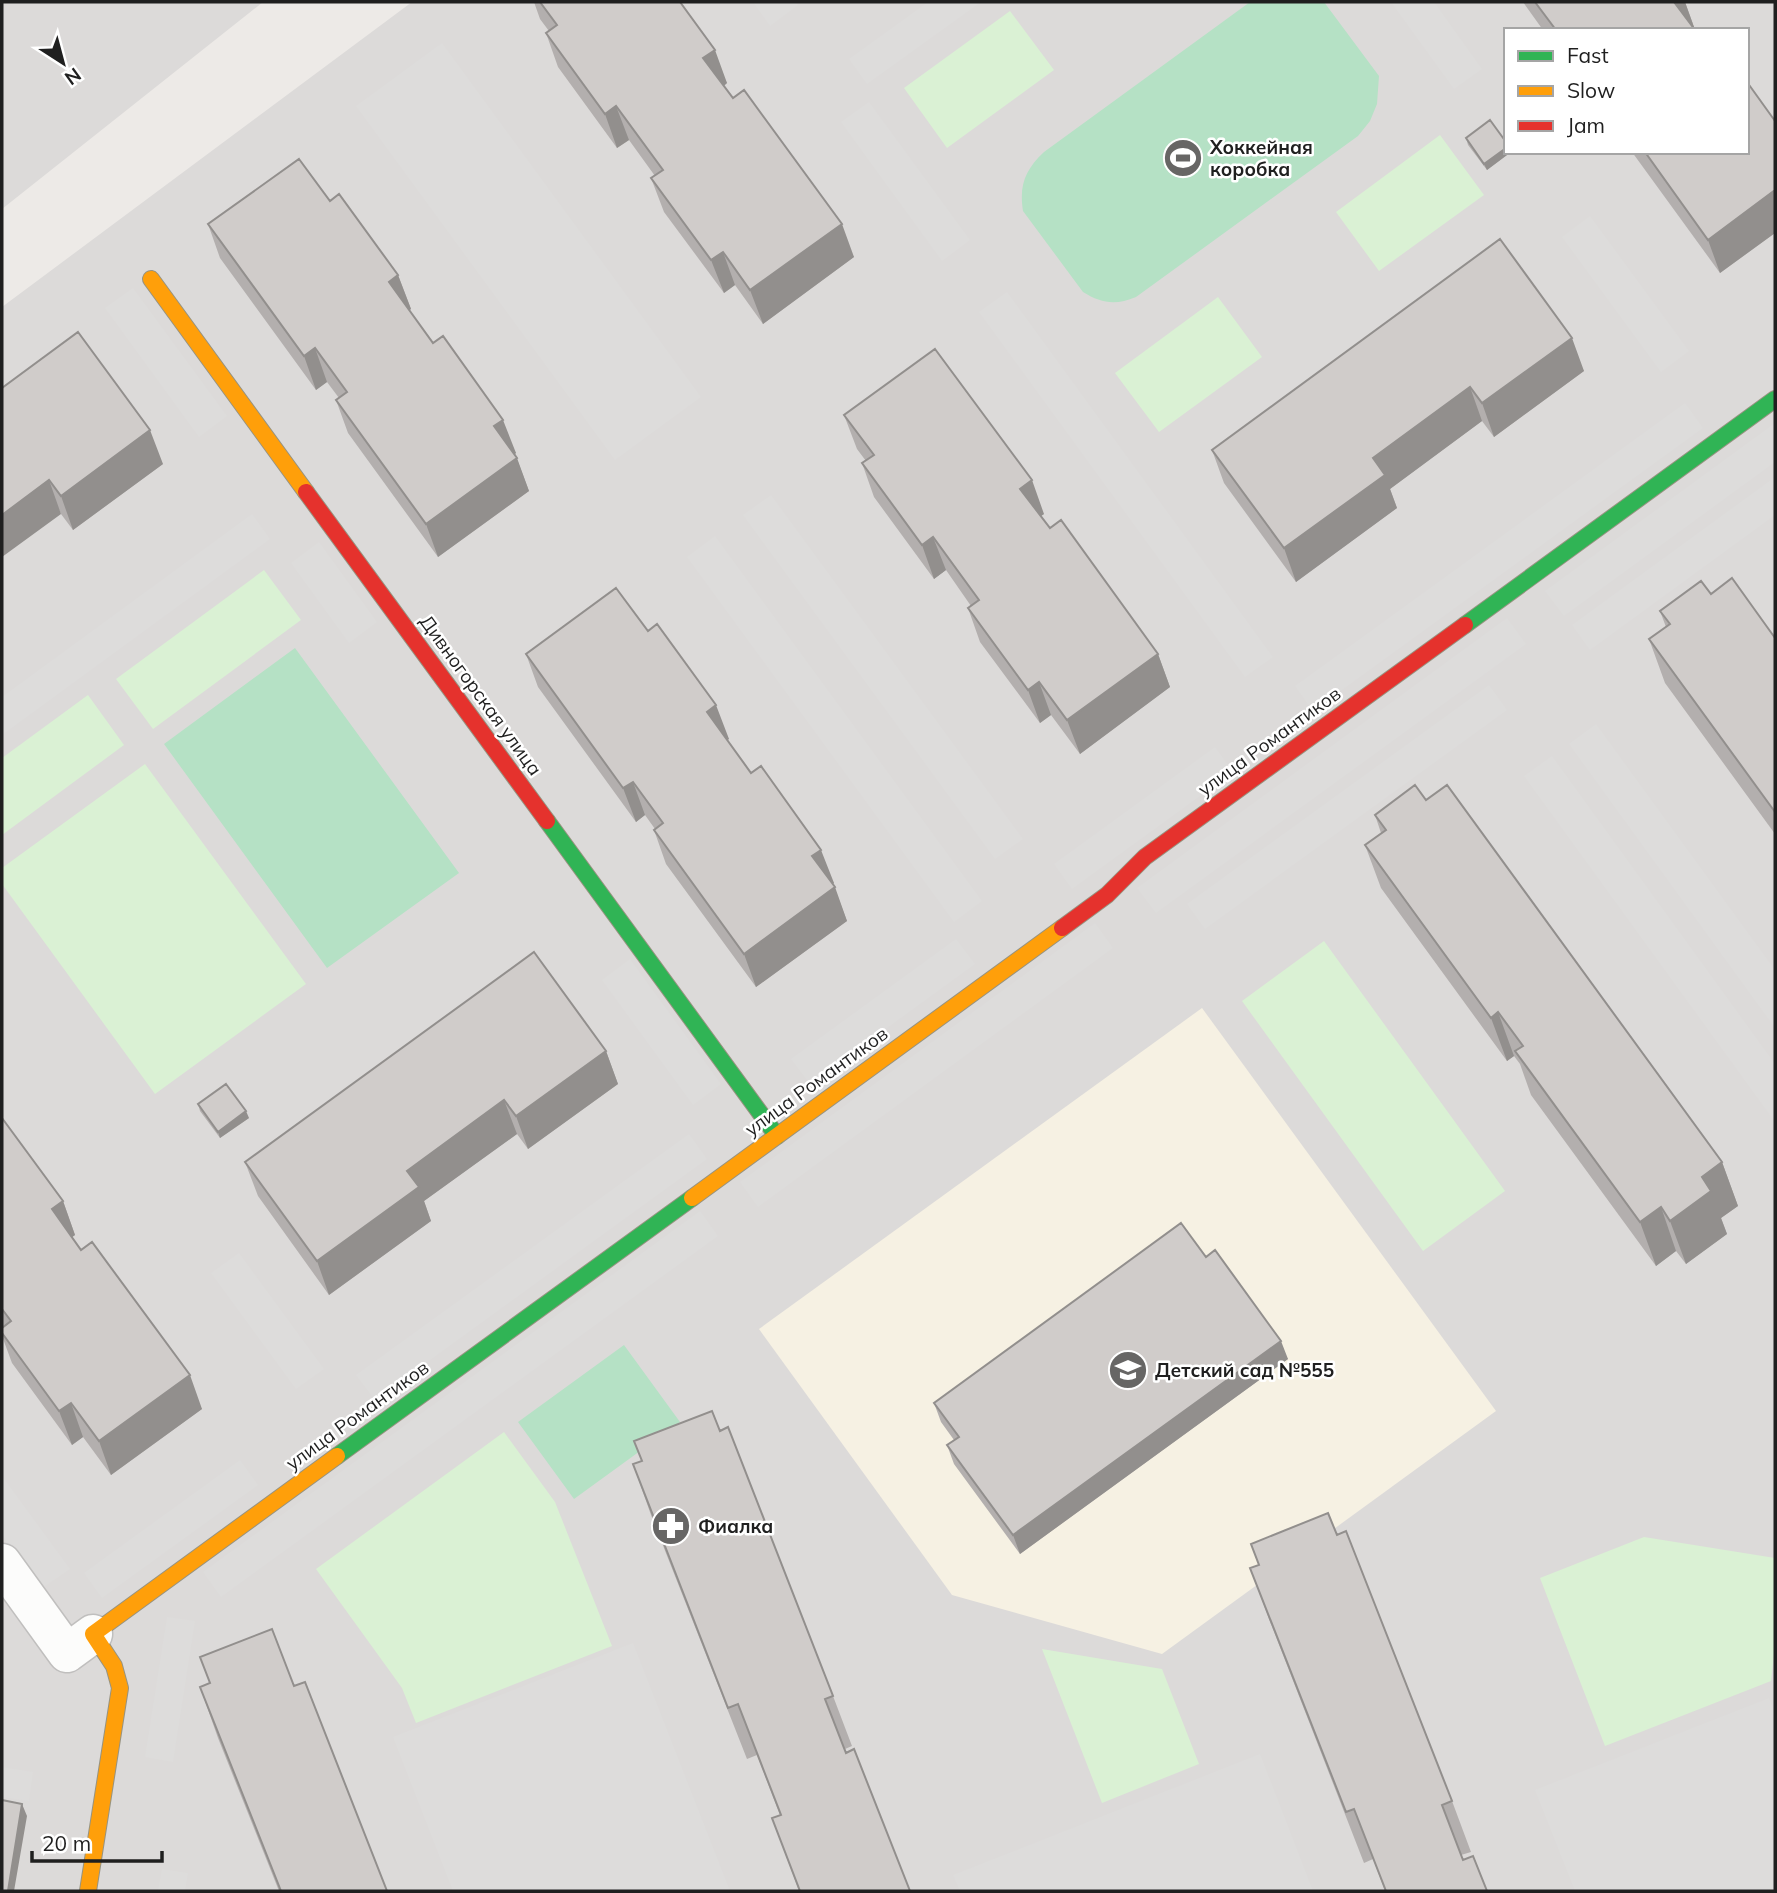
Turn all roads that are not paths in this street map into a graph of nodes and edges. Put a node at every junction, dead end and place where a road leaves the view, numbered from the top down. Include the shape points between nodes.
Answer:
1 (151, 279) dead end
2 (1775, 400) edge
3 (777, 1136) junction
4 (2, 1563) edge
5 (93, 1634) junction
6 (88, 1891) edge

1 - 3 street, Дивногорская улица
2 - 3 street, улица Романтиков via 1145,857 1107,895
3 - 5 street, улица Романтиков
4 - 5 street via 67,1653
5 - 6 street via 120,1674 120,1688

